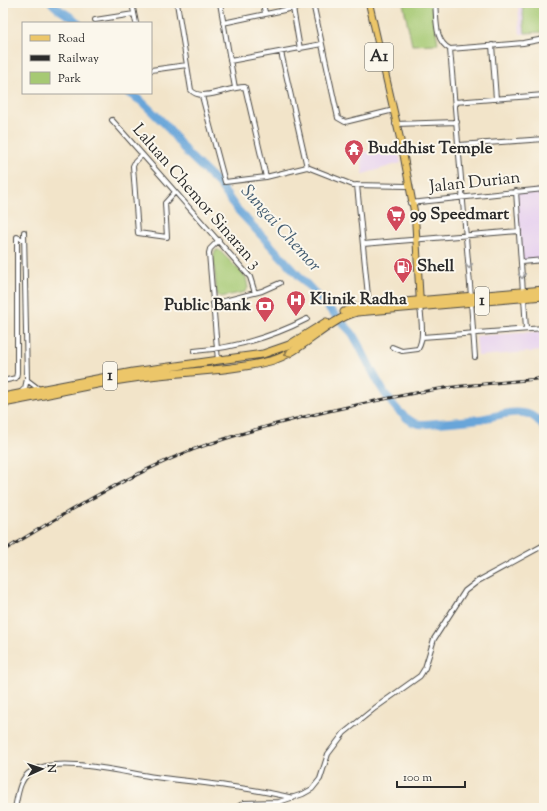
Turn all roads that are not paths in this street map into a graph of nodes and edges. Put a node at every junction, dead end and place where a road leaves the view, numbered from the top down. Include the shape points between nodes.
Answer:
1 (132, 3) edge
2 (177, 3) edge
3 (220, 3) edge
4 (263, 3) edge
5 (313, 3) edge
6 (368, 3) edge
7 (435, 3) edge
8 (439, 3) edge
9 (293, 8) junction
10 (265, 13) junction
11 (134, 14) junction
12 (95, 20) dead end
13 (136, 22) edge
14 (223, 23) junction
15 (544, 39) edge
16 (322, 44) junction
17 (492, 45) junction
18 (450, 48) junction
19 (300, 49) junction
20 (281, 52) junction
21 (230, 61) junction
22 (187, 65) junction
23 (152, 70) edge
24 (235, 88) junction
25 (544, 95) edge
26 (202, 96) junction
27 (496, 99) junction
28 (455, 102) junction
29 (393, 110) junction
30 (112, 120) dead end
31 (457, 122) junction
32 (396, 124) junction
33 (544, 139) edge
34 (459, 145) junction
35 (142, 155) junction
36 (307, 167) junction
37 (266, 176) junction
38 (357, 185) junction
39 (407, 186) junction
40 (544, 189) edge
41 (516, 191) junction
42 (175, 192) junction
43 (463, 197) junction
44 (411, 203) junction
45 (24, 232) dead end
46 (519, 232) junction
47 (466, 235) junction
48 (416, 239) junction
49 (24, 240) junction
50 (219, 240) junction
51 (363, 244) junction
52 (544, 260) edge
53 (521, 262) junction
54 (280, 283) dead end
55 (544, 290) edge
56 (256, 293) junction
57 (523, 295) junction
58 (544, 296) edge
59 (471, 299) junction
60 (420, 302) junction
61 (213, 304) junction
62 (369, 307) junction
63 (307, 319) dead end
64 (330, 323) junction
65 (544, 328) edge
66 (526, 330) junction
67 (474, 333) junction
68 (422, 337) junction
69 (392, 347) dead end
70 (217, 349) junction
71 (27, 352) junction
72 (194, 352) dead end
73 (17, 354) junction
74 (475, 357) dead end
75 (218, 361) junction
76 (266, 362) junction
77 (198, 370) junction
78 (27, 379) junction
79 (3, 381) edge
80 (40, 390) junction
81 (18, 394) junction
82 (3, 397) edge
83 (3, 403) edge
84 (544, 545) edge
85 (294, 798) junction
86 (15, 808) edge
87 (236, 808) edge

1 - 11 street
2 - 22 street
3 - 14 street
4 - 10 street
5 - 9 street
5 - 16 street
6 - 29 main road, A1
7 - 8 street
7 - 18 street via 439,36 444,46
9 - 10 street
9 - 19 street
10 - 14 street
11 - 12 street
11 - 13 street
14 - 21 street
15 - 17 street
16 - 19 street
16 - 29 street via 338,118 341,121
17 - 18 street
17 - 27 street
18 - 28 street
19 - 20 street
20 - 21 street
20 - 36 street
21 - 24 street
22 - 23 street
22 - 26 street via 191,90 194,94
24 - 26 street
24 - 37 street via 246,89
25 - 27 street
26 - 37 street via 225,182
27 - 28 street
28 - 31 street
29 - 32 main road, A1
30 - 35 street, Laluan Chemor Sinaran 3
31 - 32 street
31 - 34 street
32 - 39 main road, A1
32 - 44 main road, A1
33 - 34 street
34 - 43 street
35 - 42 street, Laluan Chemor Sinaran 3
35 - 42 street via 133,166 138,234 167,237 165,203
36 - 37 street
36 - 38 street
38 - 39 street
38 - 51 street
39 - 44 main road, A1
40 - 41 street, Jalan Durian
41 - 43 street, Jalan Durian
41 - 46 street
42 - 50 street, Laluan Chemor Sinaran 3
43 - 44 street, Jalan Durian
43 - 47 street
44 - 48 main road, A1
45 - 49 street
46 - 47 street
46 - 53 street
47 - 48 street
47 -> 59 street
48 - 51 street
48 - 60 main road, A1
49 - 71 street
49 - 73 street via 17,237
50 - 56 street, Laluan Chemor Sinaran 3 via 250,277
50 - 61 street via 209,251
51 - 62 street
52 - 53 street
53 -> 57 street
54 - 56 street
55 - 57 highway, 1
56 - 61 street
57 - 58 highway, 1
57 - 59 highway, 1
57 - 66 street
59 - 60 highway, 1
59 - 67 street
60 - 62 highway, 1
60 - 68 street
61 - 70 street
62 - 64 highway, 1 via 345,314
63 - 70 street via 278,332
64 - 75 highway, 1 via 272,352
64 -> 76 highway, 1 via 292,351
65 - 66 street
66 - 67 street
67 - 68 street
67 - 74 street
68 - 69 street via 418,349 402,351
70 - 72 street
70 - 75 street
71 - 73 street
71 - 78 street
73 - 79 street via 16,378
75 - 76 highway via 226,364
75 - 77 highway via 212,366
75 - 80 highway, 1 via 133,372
76 - 77 highway, 1
77 - 83 highway, 1 via 134,378
78 - 80 street
78 - 81 street via 25,388
80 - 81 highway, 1
81 - 82 highway, 1
84 - 85 street via 478,581 465,591 434,639 420,676 344,733 328,754 316,785
85 - 86 street via 226,784 156,777 105,768 51,764 32,771 25,777 18,792
85 - 87 street via 279,802 244,803

